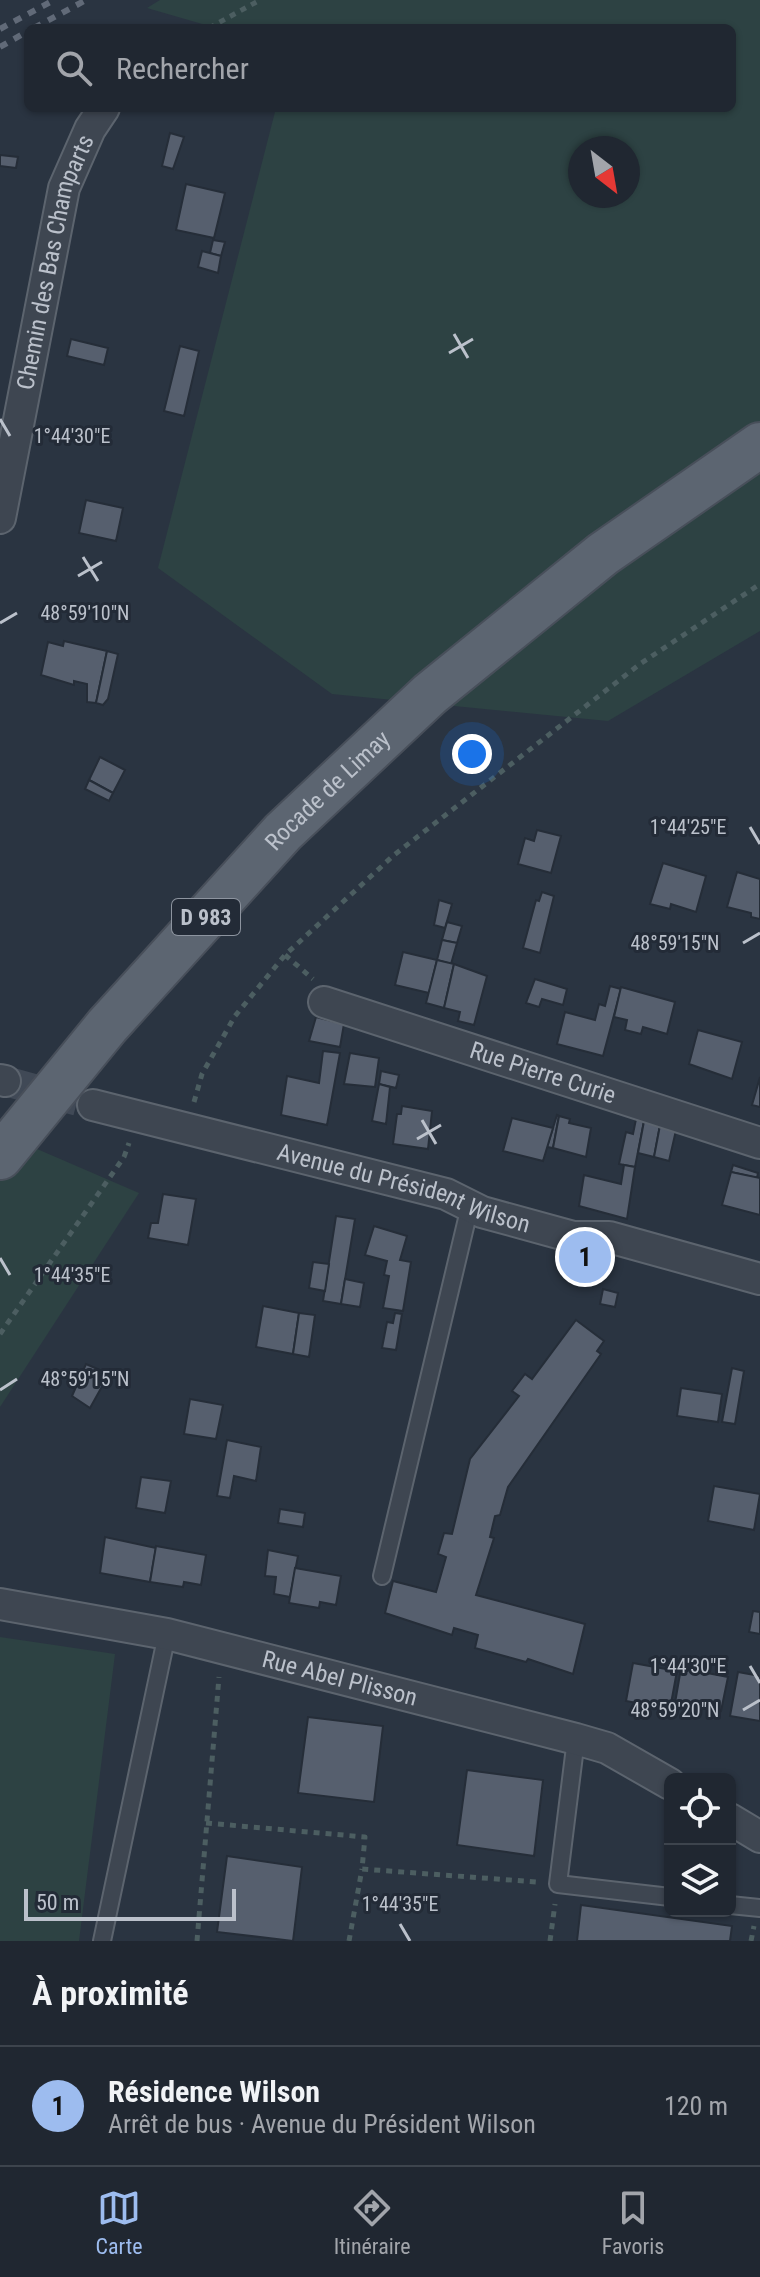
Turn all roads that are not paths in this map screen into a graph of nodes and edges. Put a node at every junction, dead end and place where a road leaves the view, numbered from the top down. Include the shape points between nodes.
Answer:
1 (101, 112) edge
2 (760, 431) edge
3 (760, 445) edge
4 (708, 478) junction
5 (0, 518) edge
6 (324, 1002) dead end
7 (93, 1105) tunnel mouth
8 (760, 1143) edge
9 (0, 1157) edge
10 (470, 1206) junction
11 (760, 1279) edge
12 (382, 1576) dead end
13 (0, 1604) edge
14 (167, 1634) junction
15 (576, 1739) junction
16 (664, 1781) edge
17 (736, 1823) edge
18 (760, 1837) edge
19 (664, 1896) edge
20 (736, 1906) edge
21 (760, 1908) edge
22 (102, 1941) edge

1 - 5 street, Chemin des Bas Champarts via 64,188
2 - 4 main road
3 - 4 main road, D 983
4 - 9 main road, Rocade de Limay / D 983 via 603,554 430,694 283,832 107,1026
6 - 8 street, Rue Pierre Curie
7 - 10 street, Avenue du Président Wilson via 446,1194
10 - 11 street, Avenue du Président Wilson via 573,1237 609,1237
10 - 12 lane
13 - 14 street, Rue Abel Plisson
14 - 15 street, Rue Abel Plisson
14 - 22 lane
15 - 16 street, Rue Abel Plisson via 607,1748
15 - 19 lane via 558,1884
17 - 18 street
20 - 21 lane

